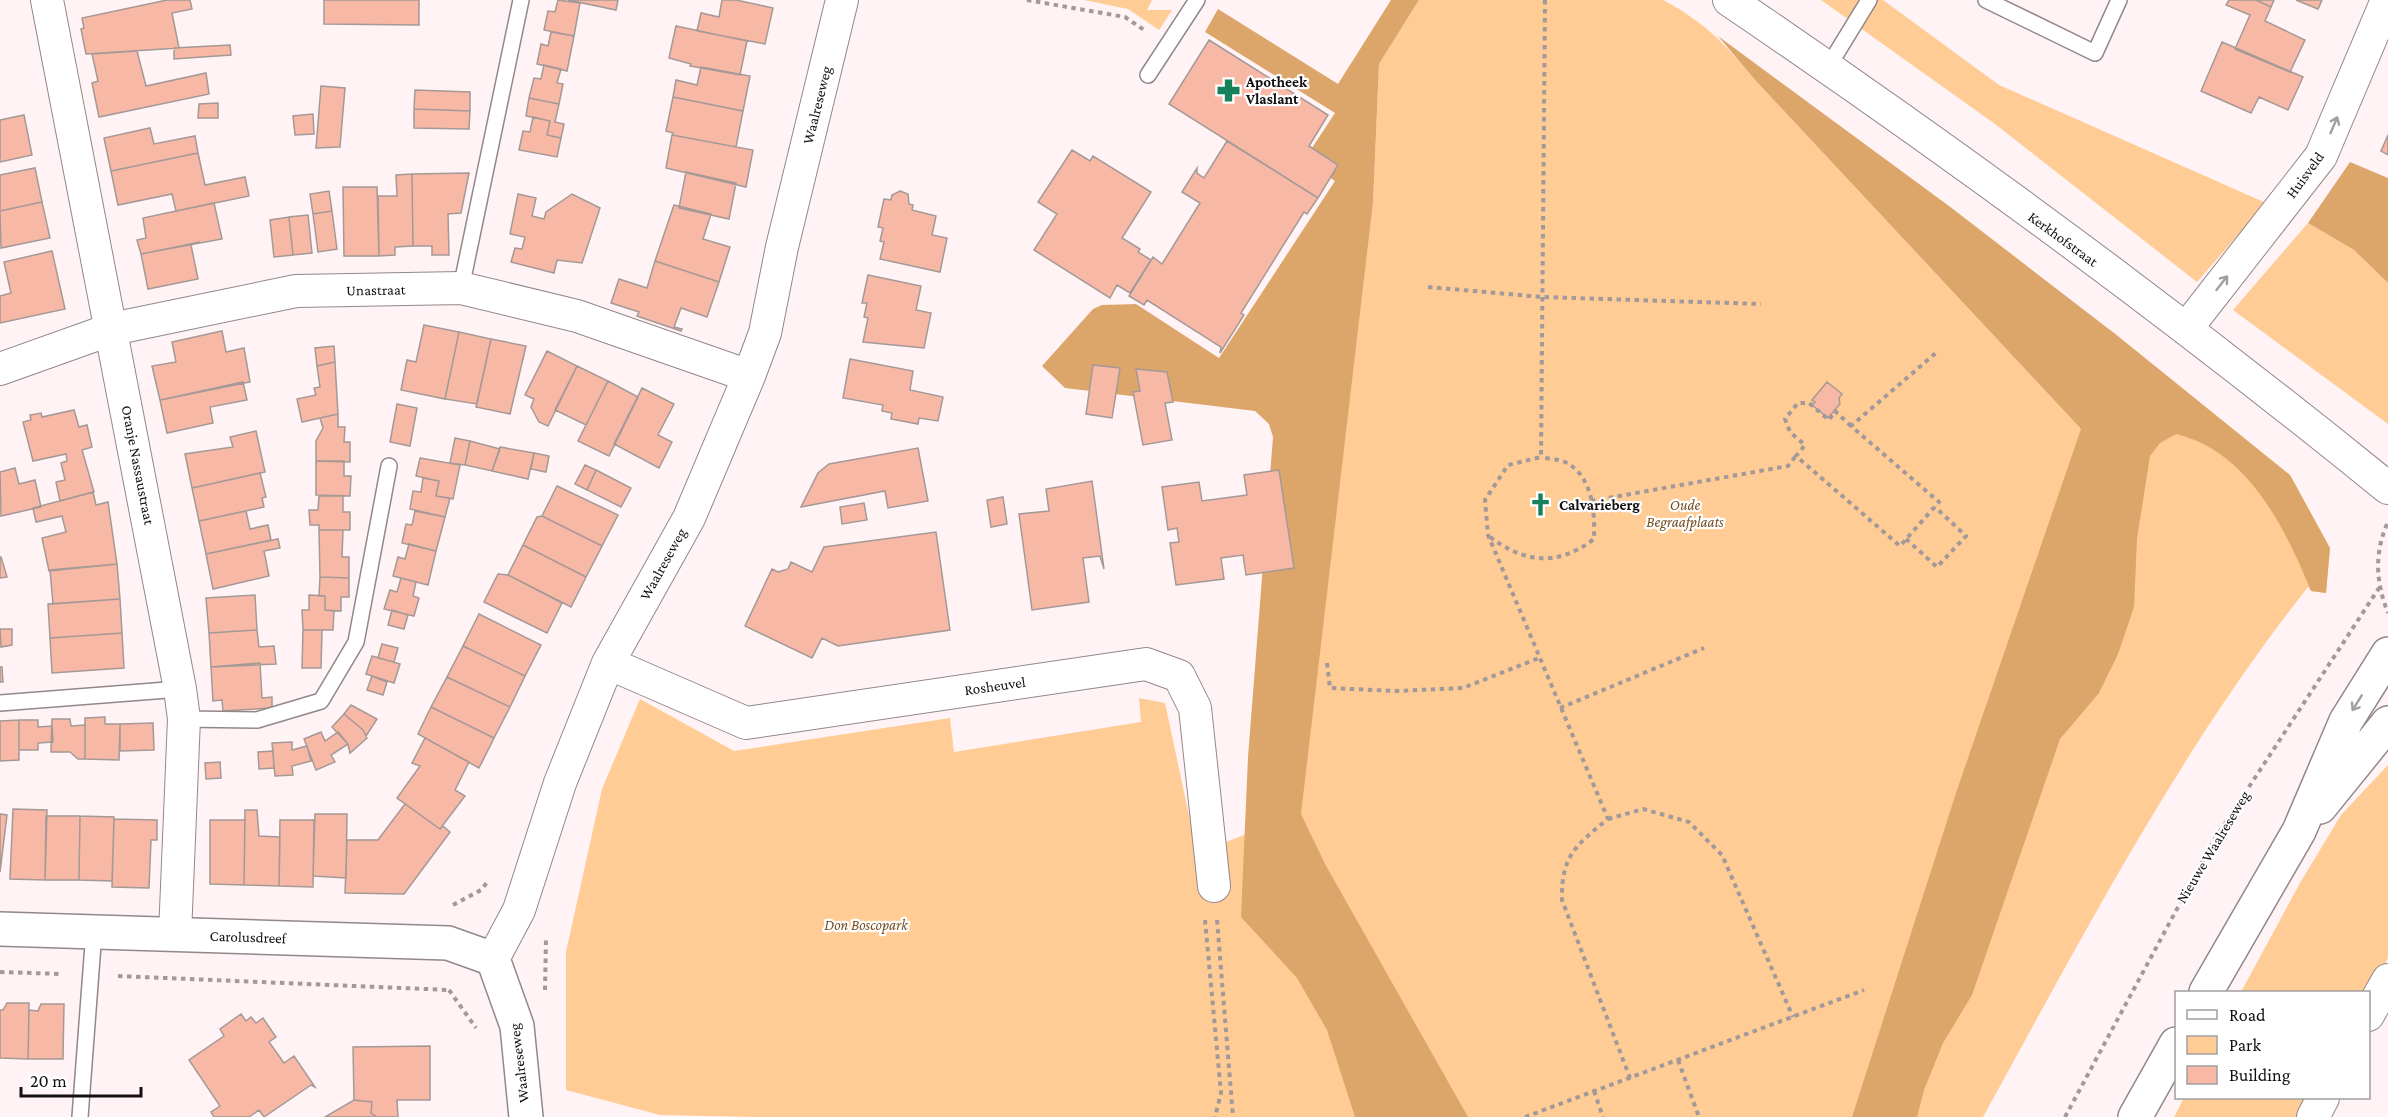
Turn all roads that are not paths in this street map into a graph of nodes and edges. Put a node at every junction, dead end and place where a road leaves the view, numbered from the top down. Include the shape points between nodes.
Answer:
1 (47, 0) edge
2 (521, 0) edge
3 (842, 0) edge
4 (1197, 0) edge
5 (1729, 0) edge
6 (1869, 0) edge
7 (1986, 0) edge
8 (2119, 0) edge
9 (2387, 0) edge
10 (1828, 67) junction
11 (1148, 75) dead end
12 (461, 288) junction
13 (2186, 328) junction
14 (112, 329) junction
15 (0, 369) edge
16 (749, 376) junction
17 (389, 466) dead end
18 (2388, 488) edge
19 (2388, 654) edge
20 (608, 663) junction
21 (0, 703) edge
22 (182, 704) junction
23 (2388, 723) edge
24 (2299, 831) junction
25 (1214, 886) road end
26 (0, 929) edge
27 (94, 931) junction
28 (175, 934) junction
29 (493, 959) junction
30 (2388, 980) edge
31 (2207, 991) edge
32 (2370, 1012) edge
33 (2175, 1046) edge
34 (2322, 1099) edge
35 (80, 1117) edge
36 (525, 1117) edge
37 (2135, 1117) edge
38 (2313, 1117) edge

1 - 14 street, Oranje Nassaustraat
2 - 12 lane
3 - 16 street, Waalreseweg via 765,333
4 - 11 lane
5 - 10 street, Kerkhofstraat
6 - 10 lane
7 - 8 lane via 2095,52
13 -> 9 street, Huisveld via 2321,156
10 - 13 street, Kerkhofstraat
12 - 14 street, Unastraat via 296,291
12 - 16 street, Unastraat via 577,316
13 - 18 street, Kerkhofstraat
14 - 15 street, Unastraat
14 - 22 street, Oranje Nassaustraat
16 - 20 street, Waalreseweg via 689,518
17 - 22 lane via 356,642 321,701 256,720
19 -> 24 street via 2346,721
20 - 25 street, Rosheuvel via 746,723 1146,664 1179,676 1195,708
20 - 29 street, Waalreseweg via 560,783 519,910
21 - 22 lane
22 - 28 street, Oranje Nassaustraat
23 - 24 street
24 - 31 street
26 - 27 street, Carolusdreef
27 - 28 street, Carolusdreef
27 - 35 lane
28 - 29 street, Carolusdreef via 448,943
29 - 36 street, Waalreseweg via 517,1026
30 - 32 street
33 - 37 street
34 - 38 street

